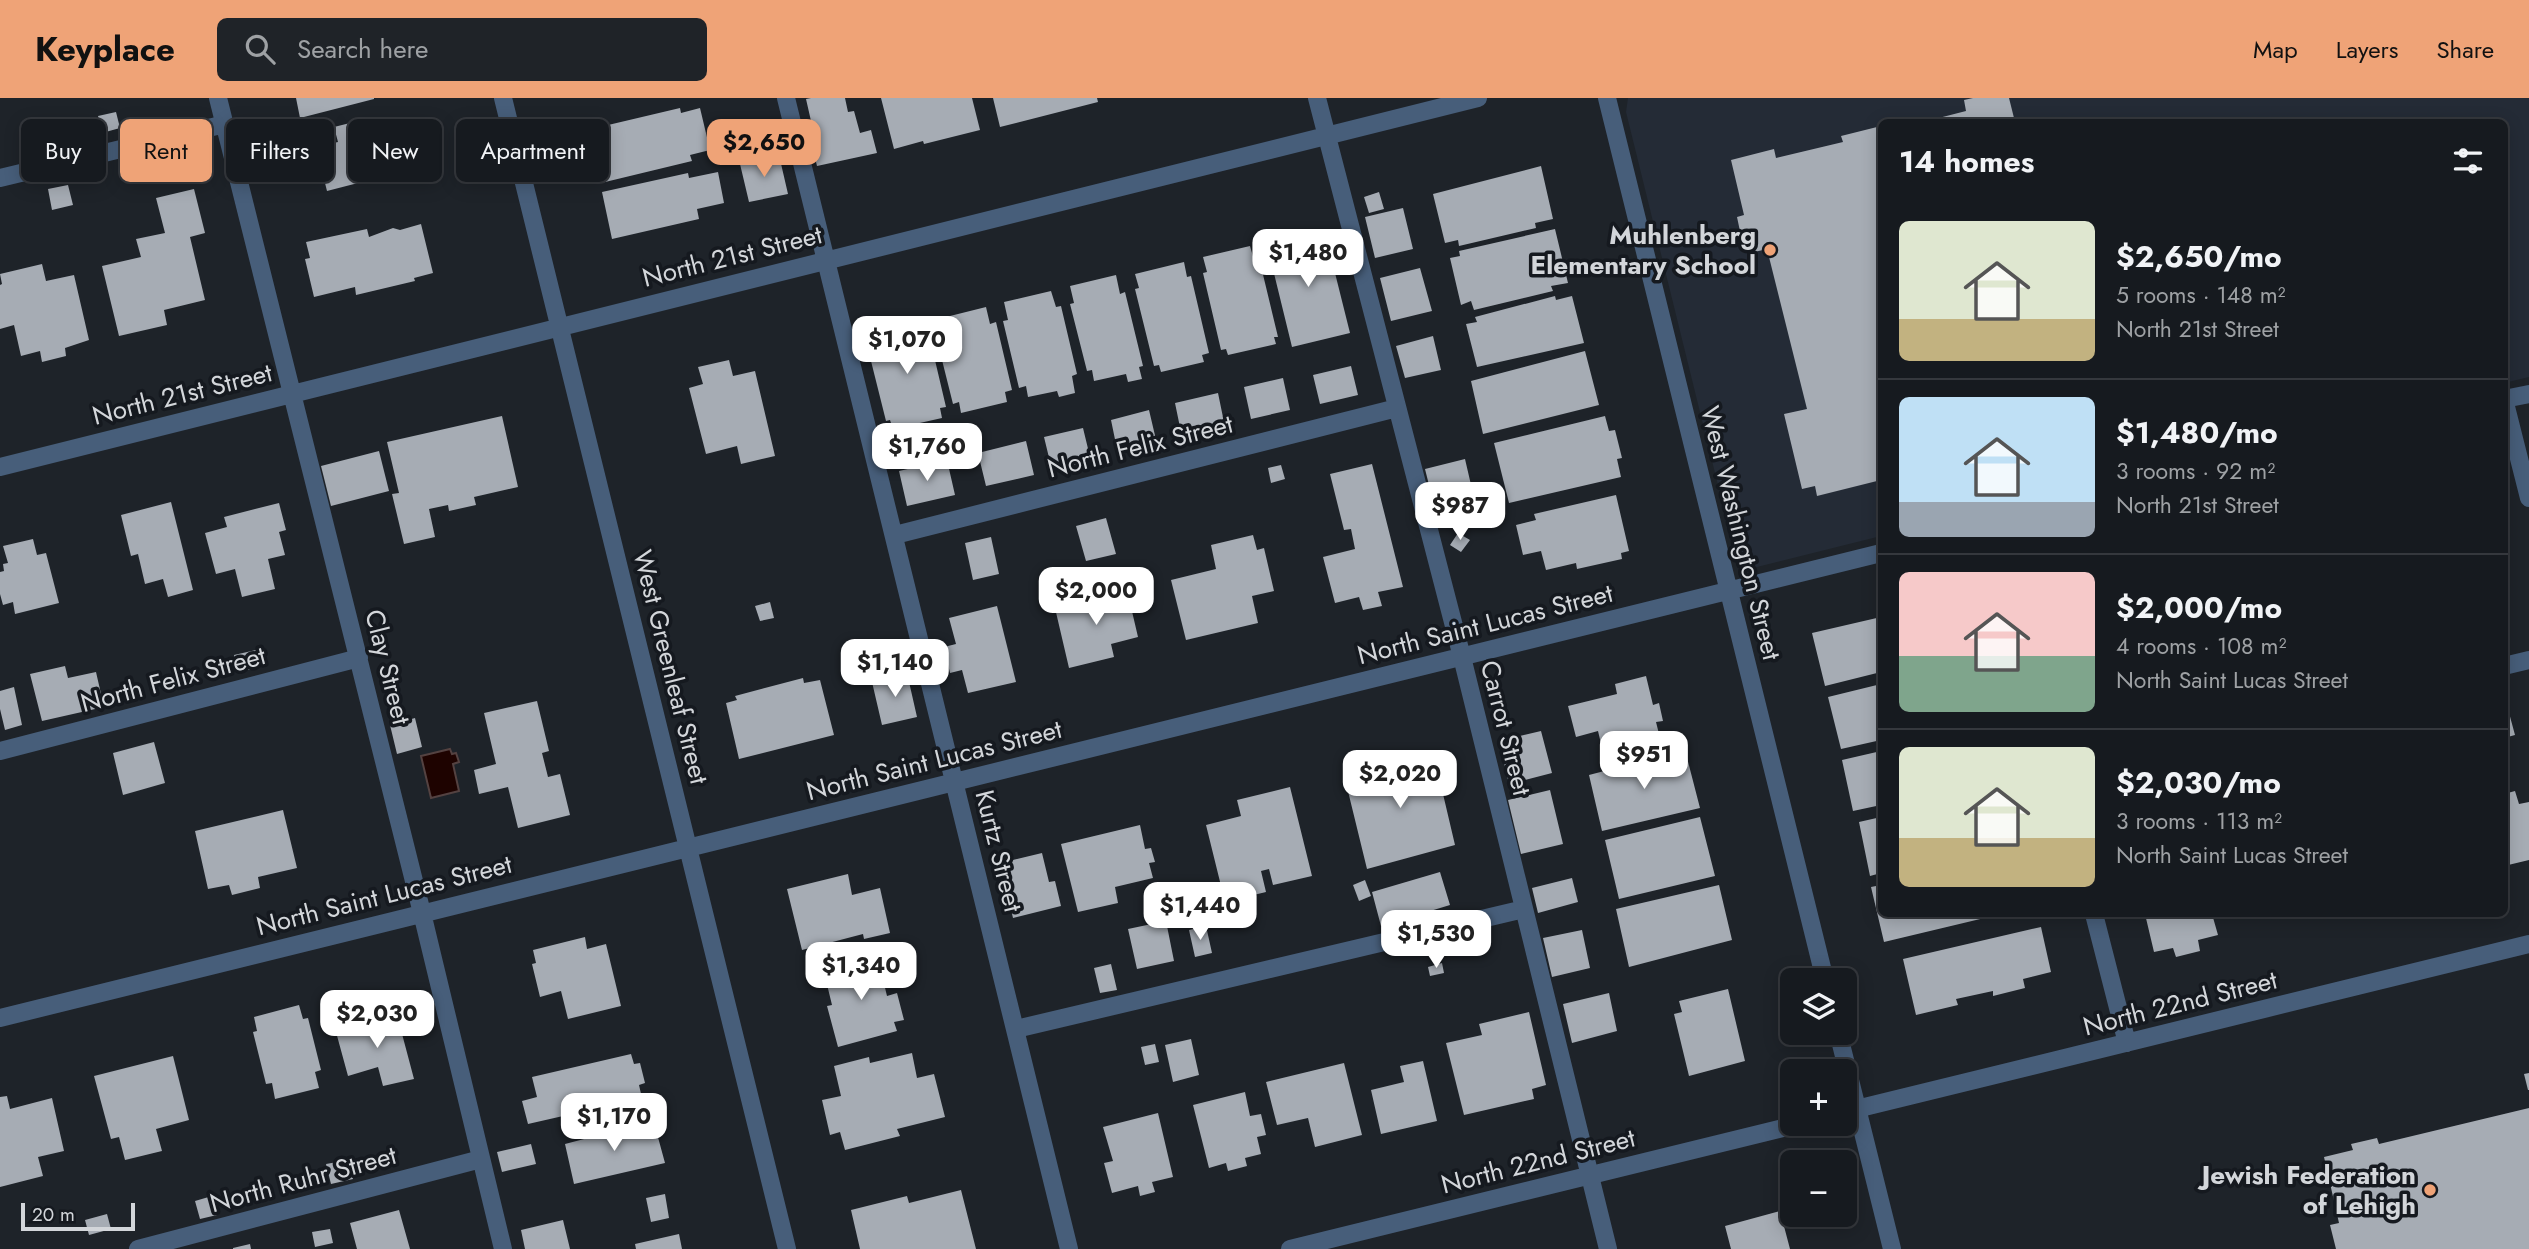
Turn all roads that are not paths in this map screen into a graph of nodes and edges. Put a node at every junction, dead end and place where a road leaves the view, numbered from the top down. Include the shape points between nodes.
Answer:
1 (218, 98) edge
2 (503, 98) edge
3 (786, 98) edge
4 (1317, 98) edge
5 (1478, 98) edge
6 (1606, 98) edge
7 (225, 124) junction
8 (1327, 136) junction
9 (0, 178) edge
10 (827, 260) junction
11 (559, 326) junction
12 (293, 393) junction
13 (2529, 394) edge
14 (2508, 398) edge
15 (1397, 408) junction
16 (2508, 415) edge
17 (0, 467) edge
18 (2529, 498) edge
19 (895, 535) junction
20 (1878, 554) edge
21 (1728, 590) junction
22 (1462, 657) junction
23 (359, 658) junction
24 (2529, 660) edge
25 (2508, 665) edge
26 (0, 751) edge
27 (955, 782) junction
28 (688, 847) junction
29 (1524, 909) junction
30 (422, 913) junction
31 (2095, 917) edge
32 (2529, 944) edge
33 (1822, 968) edge
34 (0, 1018) edge
35 (1016, 1030) junction
36 (2127, 1043) junction
37 (1857, 1110) edge
38 (1780, 1129) edge
39 (1857, 1131) edge
40 (481, 1159) junction
41 (1590, 1175) junction
42 (138, 1249) edge
43 (503, 1249) edge
44 (787, 1249) edge
45 (1069, 1249) edge
46 (1290, 1249) edge
47 (1608, 1249) edge
48 (1892, 1249) edge

1 - 7 street, Clay Street
2 - 11 street, West Greenleaf Street
3 - 10 street, Kurtz Street
4 - 8 street, Carrot Street
5 - 8 street, North 21st Street
6 - 21 street, West Washington Street
7 - 9 street
7 - 12 street, Clay Street
8 - 10 street, North 21st Street
8 - 15 street, Carrot Street
10 - 11 street, North 21st Street
10 - 19 street, Kurtz Street
11 - 12 street, North 21st Street
11 - 28 street, West Greenleaf Street
12 - 17 street, North 21st Street
12 - 23 street, Clay Street
13 - 14 street
15 - 19 street, North Felix Street
15 - 22 street, Carrot Street
16 - 18 street
19 - 27 street, Kurtz Street
20 - 21 street, North Saint Lucas Street
21 - 22 street, North Saint Lucas Street
21 - 33 street, West Washington Street
22 - 27 street, North Saint Lucas Street
22 - 29 street, Carrot Street
23 - 26 street, North Felix Street
23 - 30 street, Clay Street
24 - 25 street
27 - 28 street, North Saint Lucas Street
27 - 35 street, Kurtz Street
28 - 30 street, North Saint Lucas Street
28 - 44 street, West Greenleaf Street
29 - 35 street
29 - 41 street, Carrot Street
30 - 34 street, North Saint Lucas Street
30 - 40 street, Clay Street
31 - 36 street
32 - 36 street, North 22nd Street
35 - 45 street, Kurtz Street
36 - 37 street, North 22nd Street
38 - 41 street, North 22nd Street
39 - 48 street
40 - 42 street, North Ruhr Street
40 - 43 street, Clay Street
41 - 46 street, North 22nd Street
41 - 47 street, Carrot Street

